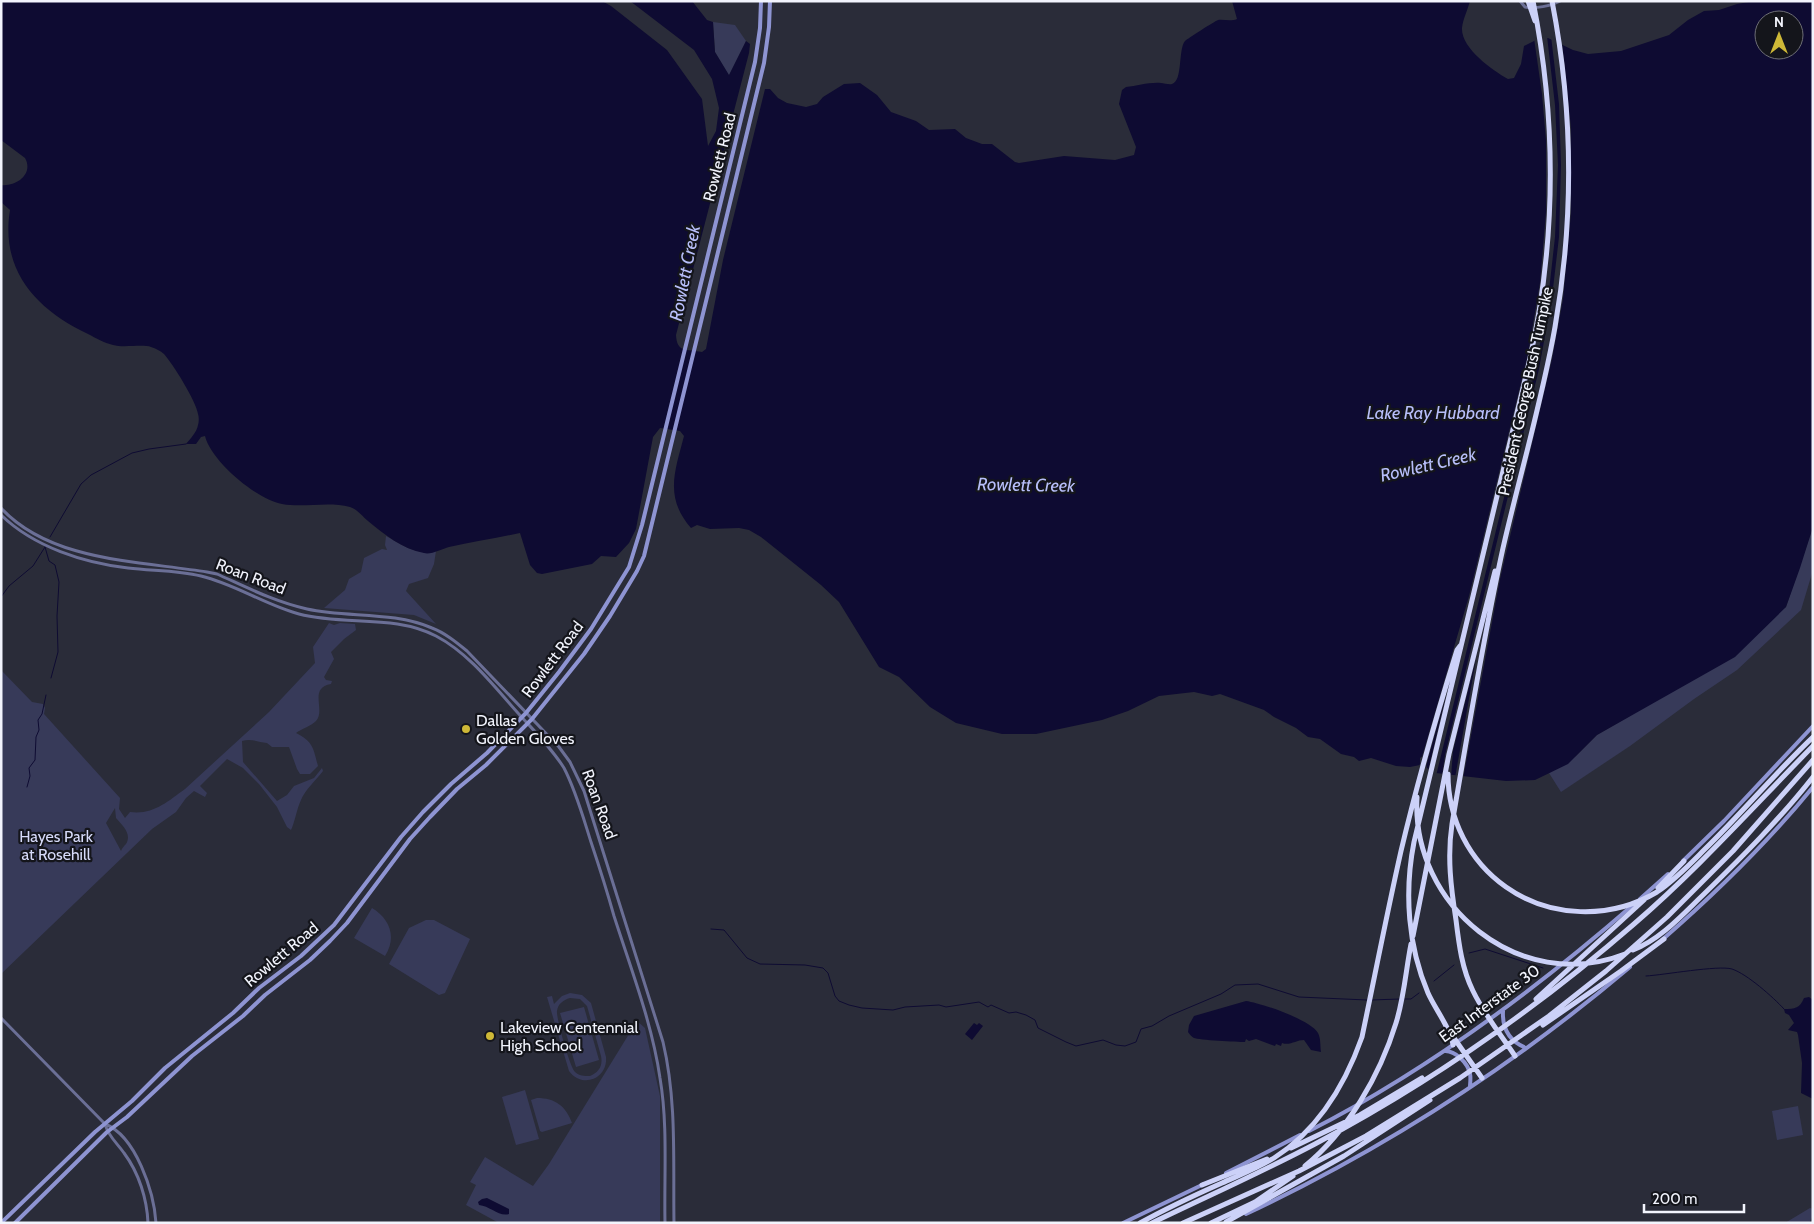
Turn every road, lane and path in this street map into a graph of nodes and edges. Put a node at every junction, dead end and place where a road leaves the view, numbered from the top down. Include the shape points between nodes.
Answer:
1 (761, 1) edge
2 (770, 1) edge
3 (1520, 1) edge
4 (1528, 1) edge
5 (1533, 1) edge
6 (1560, 1) edge
7 (1552, 2) edge
8 (1538, 28) junction
9 (1, 508) edge
10 (1, 516) edge
11 (1503, 547) junction
12 (632, 561) junction
13 (640, 565) junction
14 (387, 617) junction
15 (387, 622) junction
16 (1460, 646) junction
17 (526, 713) junction
18 (522, 717) junction
19 (532, 719) junction
20 (527, 723) junction
21 (1813, 726) edge
22 (1813, 737) edge
23 (497, 743) junction
24 (1813, 746) edge
25 (504, 748) junction
26 (1449, 756) junction
27 (1813, 760) edge
28 (1813, 777) edge
29 (1420, 779) junction
30 (1813, 786) edge
31 (423, 812) junction
32 (430, 817) junction
33 (1684, 861) junction
34 (1664, 939) junction
35 (301, 956) junction
36 (308, 962) junction
37 (266, 983) junction
38 (272, 990) junction
39 (1503, 1010) junction
40 (1, 1018) edge
41 (1490, 1020) junction
42 (1512, 1022) junction
43 (1520, 1036) junction
44 (1455, 1044) junction
45 (1526, 1048) junction
46 (1443, 1052) junction
47 (1515, 1056) junction
48 (1452, 1063) junction
49 (1460, 1078) junction
50 (1482, 1078) junction
51 (1470, 1087) junction
52 (105, 1124) junction
53 (113, 1127) junction
54 (107, 1132) junction
55 (1202, 1185) junction
56 (1, 1223) edge
57 (15, 1223) edge
58 (148, 1223) edge
59 (156, 1223) edge
60 (665, 1223) edge
61 (674, 1223) edge
62 (1123, 1223) edge
63 (1140, 1223) edge
64 (1152, 1223) edge
65 (1183, 1223) edge
66 (1212, 1223) edge
67 (1226, 1223) edge

1 - 12 main road, Rowlett Road via 756,57
2 - 13 main road, Rowlett Road via 764,62
3 - 6 street via 1530,8
4 - 8 highway
5 - 8 highway, President George Bush Turnpike
7 - 11 highway, President George Bush Turnpike via 1567,124 1569,184 1565,257 1550,352
8 - 16 highway, President George Bush Turnpike via 1550,147 1544,279 1530,361
9 - 14 street, Roan Road via 16,522 39,535 88,554 116,561 217,574 277,601 306,609
10 - 15 street, Roan Road via 32,538 90,561 122,568 201,576 275,607 304,615
11 - 26 highway
11 - 41 highway via 1449,848 1449,871 1461,954 1471,988
12 - 13 main road
12 - 17 main road, Rowlett Road via 590,629
13 - 19 main road, Rowlett Road via 584,654
14 - 15 street
14 - 17 street, Roan Road via 419,623 455,641
15 - 18 street, Roan Road via 418,628 451,645
16 - 29 highway
16 - 44 highway via 1411,861 1408,898 1414,946 1422,975
17 - 18 main road, Rowlett Road
17 - 19 street, Roan Road
18 - 20 street, Roan Road
18 - 23 main road, Rowlett Road
19 - 20 main road, Rowlett Road
19 - 61 street, Roan Road via 565,754 580,781 660,1032 674,1111
20 - 25 main road, Rowlett Road
20 - 60 street, Roan Road via 557,758 575,791 656,1055 664,1119
21 - 33 main road, East Interstate 30
22 - 26 highway via 1669,883 1635,902 1593,912 1567,911 1542,905 1518,895 1482,866 1456,822 1450,801
23 - 25 main road
23 - 31 main road, Rowlett Road
24 - 42 highway via 1734,830 1658,902 1593,959
25 - 32 main road, Rowlett Road
26 - 66 highway via 1397,1020 1381,1062 1348,1118 1313,1160 1255,1202
27 - 43 highway via 1733,851 1667,917 1601,975
28 - 29 highway via 1726,872 1656,938 1639,948 1579,964 1541,961 1504,948 1486,938 1460,914 1443,893 1424,855 1416,808
29 - 63 highway via 1362,1037 1343,1082 1313,1124 1274,1158
30 - 34 main road via 1721,886
31 - 32 main road
31 - 35 main road, Rowlett Road via 341,917
32 - 36 main road, Rowlett Road via 347,923
33 - 39 main road, East Interstate 30 via 1580,951
33 - 42 highway
34 - 43 highway via 1552,1019
34 - 45 main road
35 - 36 main road
35 - 37 main road, Rowlett Road
36 - 38 main road, Rowlett Road
37 - 38 main road
37 - 52 main road, Rowlett Road via 165,1068
38 - 53 main road, Rowlett Road
39 - 41 main road, East Interstate 30
39 - 45 main road via 1504,1027 1514,1041
40 - 52 street
41 - 44 main road, East Interstate 30
41 - 47 highway
42 - 48 highway
43 - 49 highway
44 - 46 main road, East Interstate 30
44 - 50 highway
45 - 47 main road
46 - 51 main road via 1458,1056 1470,1074
46 - 55 main road, East Interstate 30 via 1345,1112
47 - 50 main road
48 - 55 highway via 1360,1115 1274,1156
48 - 64 highway via 1309,1147
49 - 65 highway via 1322,1160
49 - 67 highway via 1344,1156
50 - 51 main road
51 - 67 main road via 1329,1172
52 - 53 street
52 - 54 street
52 - 56 main road, Rowlett Road
53 - 54 main road, Rowlett Road
53 - 59 street via 144,1169
54 - 57 main road, Rowlett Road
54 - 58 street via 125,1153 136,1174 147,1207
55 - 62 main road, East Interstate 30

